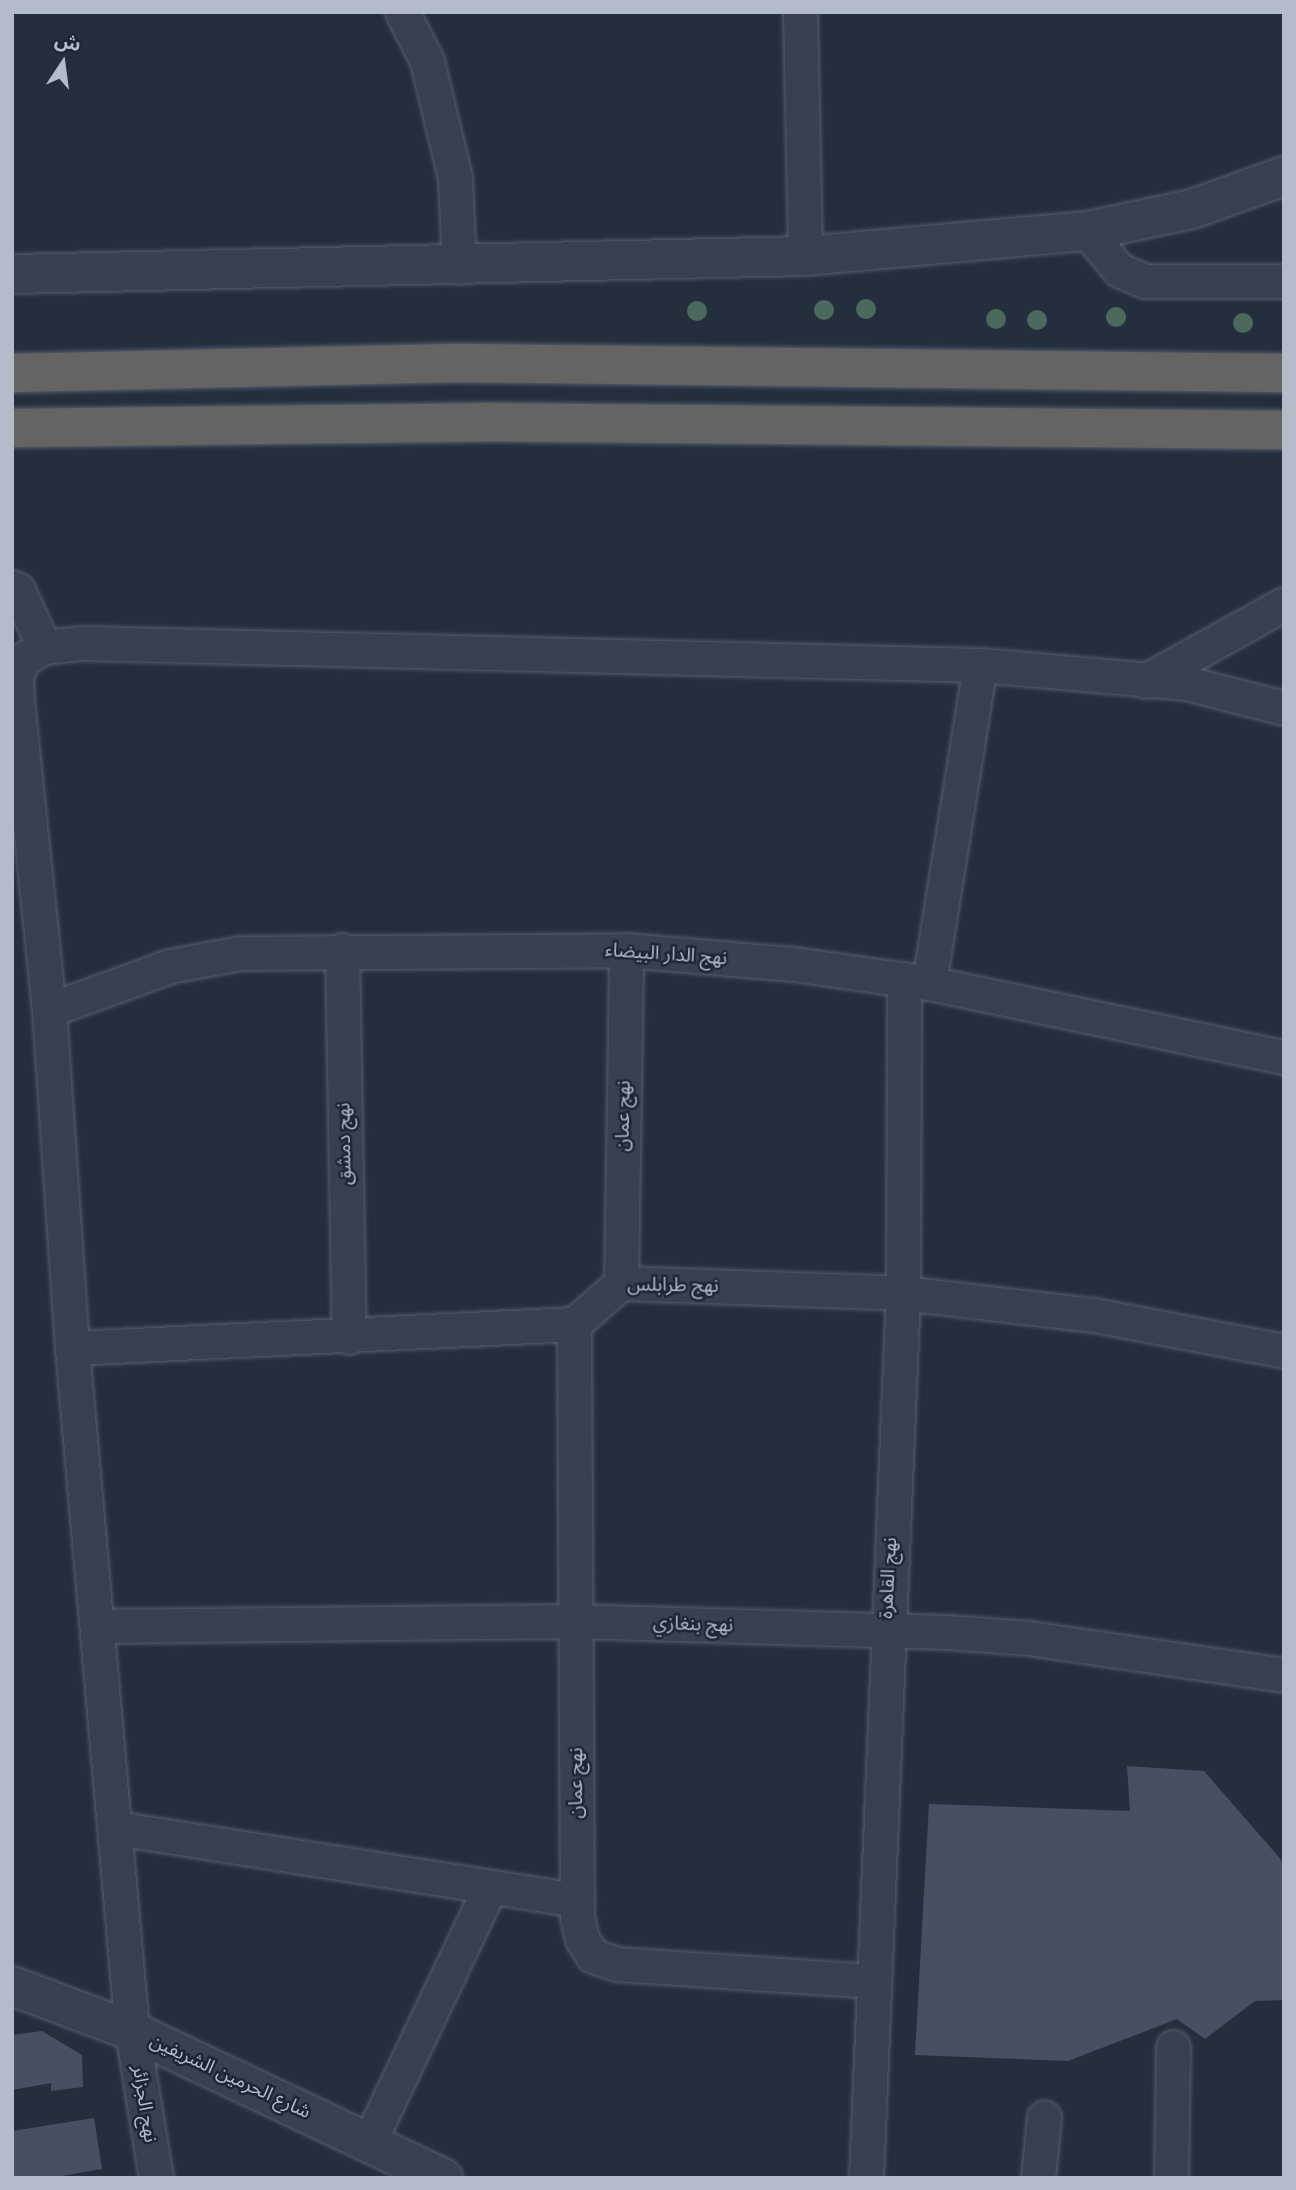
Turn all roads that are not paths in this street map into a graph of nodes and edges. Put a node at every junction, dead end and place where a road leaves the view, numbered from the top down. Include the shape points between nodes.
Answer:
1 (402, 12) edge
2 (800, 12) edge
3 (1284, 176) edge
4 (1087, 231) junction
5 (805, 256) junction
6 (459, 267) junction
7 (12, 274) edge
8 (1284, 281) edge
9 (12, 373) edge
10 (1284, 373) edge
11 (12, 428) edge
12 (1284, 429) edge
13 (12, 587) edge
14 (1284, 604) edge
15 (44, 647) junction
16 (980, 665) junction
17 (1145, 681) junction
18 (1284, 708) edge
19 (342, 950) junction
20 (626, 950) junction
21 (917, 981) junction
22 (49, 1010) junction
23 (1284, 1057) edge
24 (621, 1283) junction
25 (904, 1293) junction
26 (574, 1324) junction
27 (348, 1337) junction
28 (72, 1348) junction
29 (1284, 1350) edge
30 (575, 1621) junction
31 (100, 1626) junction
32 (887, 1631) junction
33 (1284, 1675) edge
34 (116, 1828) junction
35 (490, 1887) junction
36 (578, 1900) junction
37 (874, 1981) junction
38 (12, 1986) edge
39 (132, 2031) junction
40 (1173, 2047) dead end
41 (1044, 2118) dead end
42 (369, 2142) junction
43 (156, 2178) edge
44 (443, 2178) edge
45 (866, 2178) edge
46 (1038, 2178) edge
47 (1171, 2178) edge

1 - 6 street via 427,61 455,178
2 - 5 street
3 - 4 street via 1192,209
4 - 5 street
4 - 8 street via 1119,270 1145,281
5 - 6 street
6 - 7 street
9 - 10 highway via 455,363
11 - 12 highway via 486,422
13 - 15 street via 18,590
14 - 17 street
15 - 16 street via 83,643
15 - 22 street, نهج الجزائر via 23,659 16,676
16 - 17 street
16 - 21 street, نهج القاهرة
17 - 18 street via 1186,683
19 - 20 street, نهج الدار البيضاء
19 - 22 street, نهج الدار البيضاء via 240,953 170,966
19 - 27 street, نهج دمشق
20 - 21 street, نهج الدار البيضاء
20 - 24 street, نهج عمان
21 - 23 street, نهج الدار البيضاء
21 - 25 street, نهج القاهرة
22 - 28 street, نهج الجزائر
24 - 25 street, نهج طرابلس
24 - 26 street, نهج طرابلس
25 - 29 street, نهج طرابلس via 1094,1315
25 - 32 street, نهج القاهرة
26 - 27 street
26 - 30 street, نهج عمان
27 - 28 street
28 - 31 street, نهج الجزائر
30 - 31 street, نهج بنغازي
30 - 32 street, نهج بنغازي
30 - 36 street, نهج عمان
31 - 34 street, نهج الجزائر
32 - 33 street, نهج بنغازي via 1028,1638
32 - 37 street, نهج القاهرة
34 - 35 street
34 - 39 street, نهج الجزائر
35 - 36 street
35 - 42 street
36 - 37 street, نهج عمان via 582,1939 593,1956 617,1964
37 - 45 street, نهج القاهرة
38 - 39 street, شارع الحرمين الشريفين
39 - 42 street, شارع الحرمين الشريفين
39 - 43 street, نهج الجزائر
40 - 47 street
41 - 46 street
42 - 44 street, شارع الحرمين الشريفين

